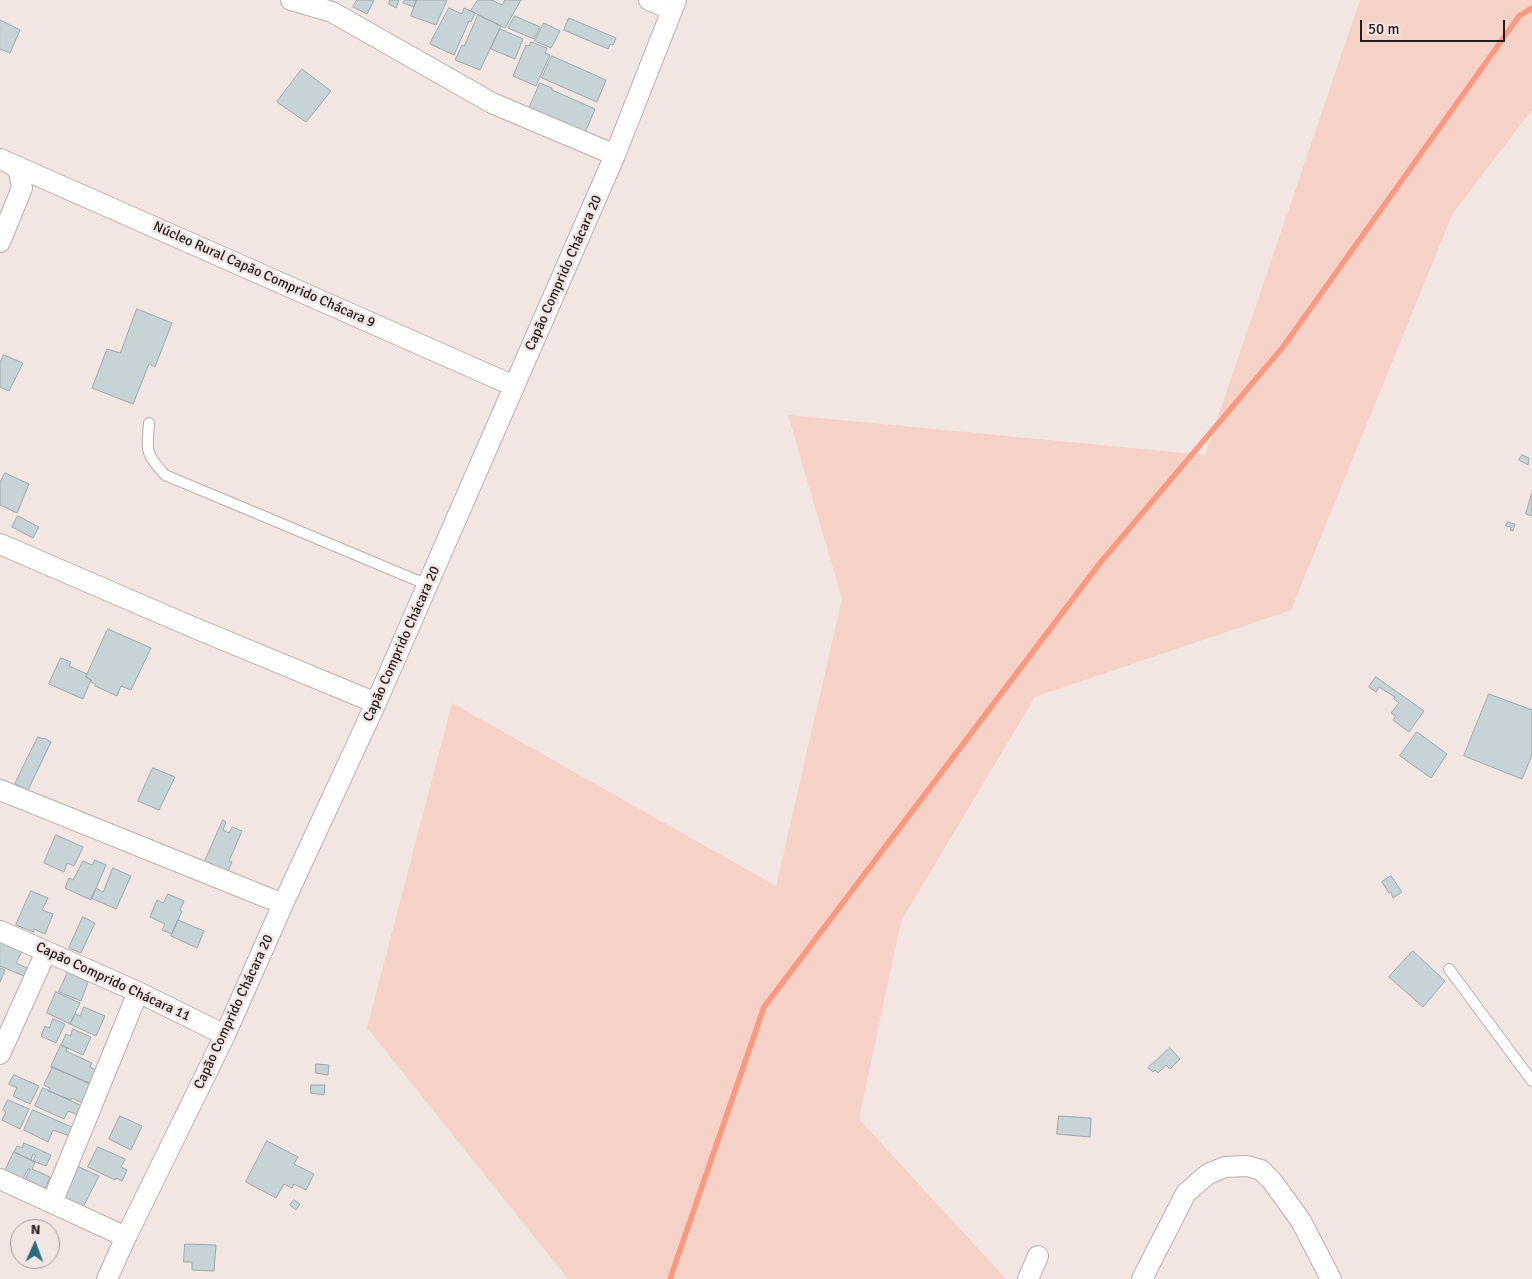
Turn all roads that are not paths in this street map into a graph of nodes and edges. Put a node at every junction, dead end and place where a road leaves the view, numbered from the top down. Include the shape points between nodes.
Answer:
1 (291, 0) edge
2 (649, 0) edge
3 (674, 5) edge
4 (615, 154) junction
5 (6, 162) edge
6 (0, 242) edge
7 (514, 386) junction
8 (149, 423) dead end
9 (0, 544) edge
10 (428, 585) junction
11 (376, 703) junction
12 (0, 790) edge
13 (283, 904) junction
14 (0, 931) edge
15 (46, 952) junction
16 (1449, 969) dead end
17 (138, 992) junction
18 (225, 1035) junction
19 (0, 1054) edge
20 (1532, 1081) edge
21 (0, 1179) edge
22 (52, 1203) junction
23 (126, 1237) junction
24 (1038, 1256) dead end
25 (108, 1279) edge
26 (1028, 1279) edge
27 (1142, 1279) edge
28 (1331, 1279) edge

1 - 4 street via 332,12 492,103
2 - 3 street
3 - 4 street, Capão Comprido Chácara 20
4 - 7 street, Capão Comprido Chácara 20
5 - 6 street via 19,171 22,188
5 - 7 street, Núcleo Rural Capão Comprido Chácara 9
7 - 10 street, Capão Comprido Chácara 20
8 - 10 lane via 147,446 150,459 165,475
9 - 11 street
10 - 11 street, Capão Comprido Chácara 20
11 - 13 street, Capão Comprido Chácara 20
12 - 13 street
13 - 18 street, Capão Comprido Chácara 20
14 - 15 street, Capão Comprido Chácara 11
15 - 17 street, Capão Comprido Chácara 11
15 - 19 street
16 - 20 lane
17 - 18 street, Capão Comprido Chácara 11
17 - 22 street
18 - 23 street, Capão Comprido Chácara 20
21 - 22 street
22 - 23 street
23 - 25 street, Capão Comprido Chácara 20
24 - 26 street
27 - 28 street via 1186,1193 1208,1174 1226,1167 1247,1166 1261,1170 1272,1181 1301,1221

